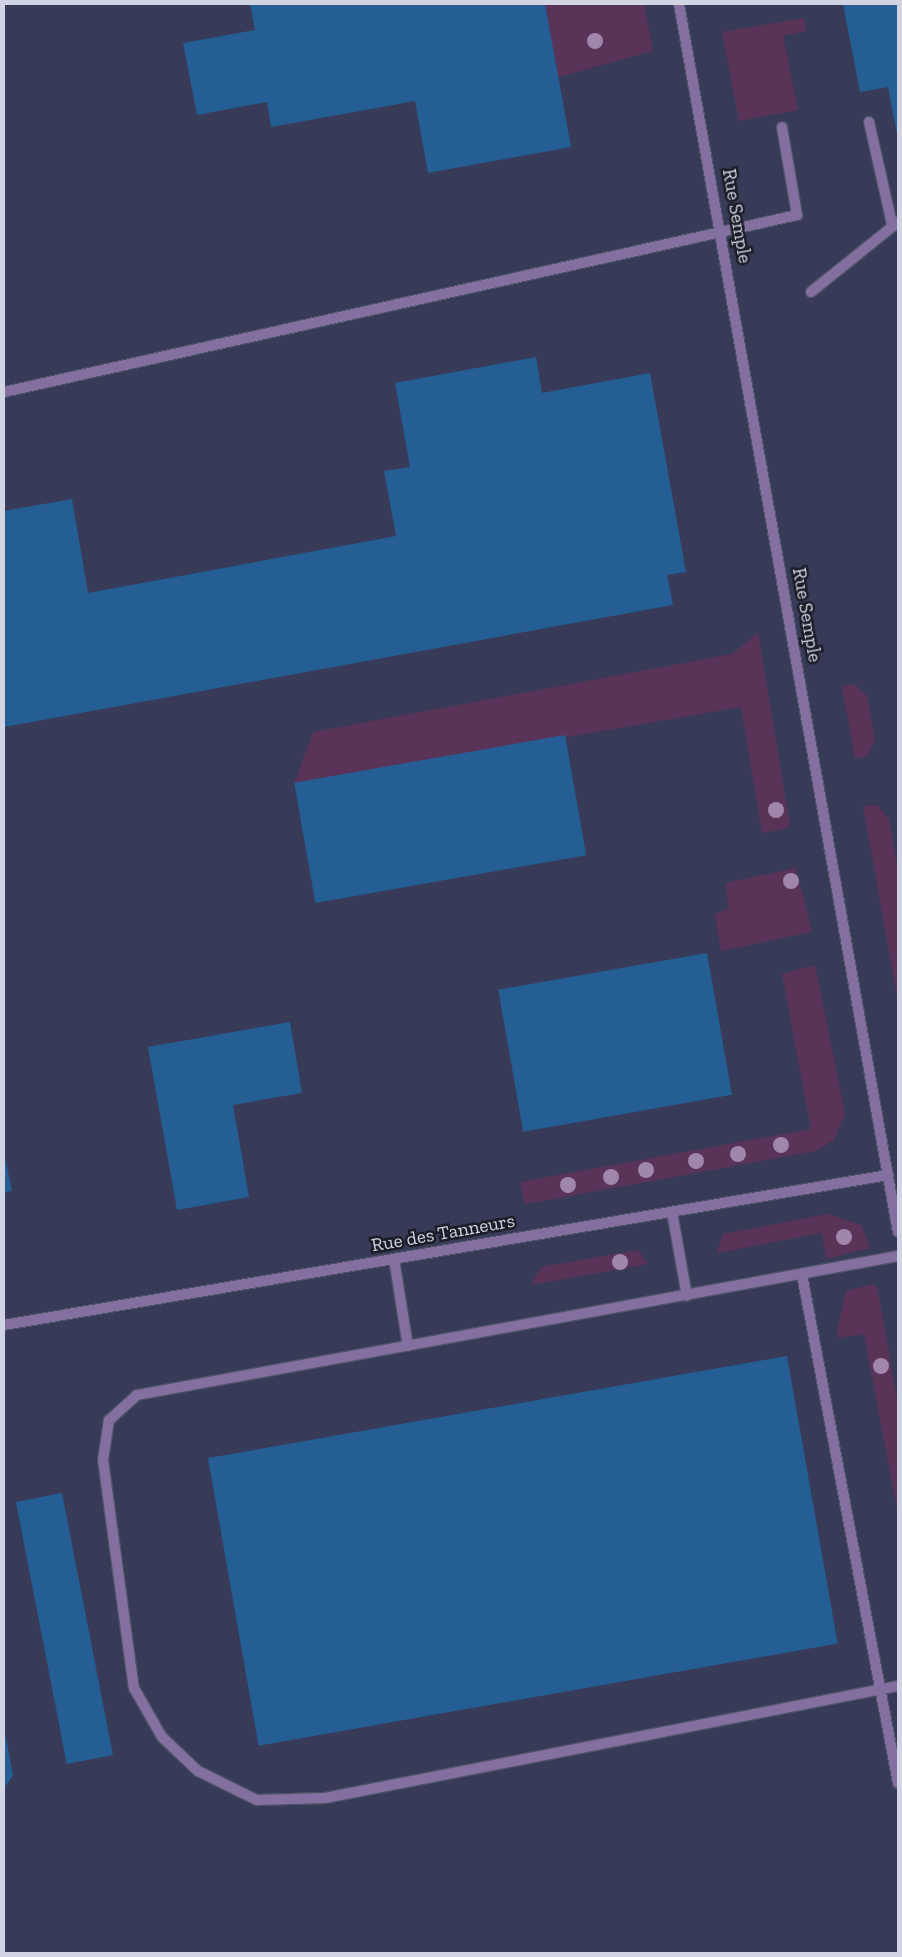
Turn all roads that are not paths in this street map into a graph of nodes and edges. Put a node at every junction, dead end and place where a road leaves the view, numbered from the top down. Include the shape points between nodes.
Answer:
1 (680, 4) edge
2 (869, 122) dead end
3 (782, 127) dead end
4 (895, 223) edge
5 (722, 233) junction
6 (812, 292) dead end
7 (4, 392) edge
8 (888, 1175) junction
9 (672, 1212) junction
10 (898, 1232) edge
11 (898, 1256) edge
12 (394, 1259) junction
13 (802, 1276) junction
14 (687, 1296) junction
15 (4, 1325) edge
16 (408, 1346) junction
17 (898, 1686) edge
18 (880, 1690) junction
19 (898, 1784) edge

1 - 5 street, Rue Semple
2 - 4 street
3 - 5 street via 797,215
4 - 6 street
5 - 7 street
5 - 8 street, Rue Semple
8 - 9 street, Rue des Tanneurs
8 - 10 street, Rue Semple
9 - 12 street, Rue des Tanneurs
9 - 14 street
11 - 13 street
12 - 15 street, Rue des Tanneurs
12 - 16 street
13 - 14 street
13 - 18 street
14 - 16 street
16 - 18 street via 137,1395 109,1420 103,1460 134,1688 162,1737 198,1771 257,1800 324,1798
17 - 18 street
18 - 19 street

